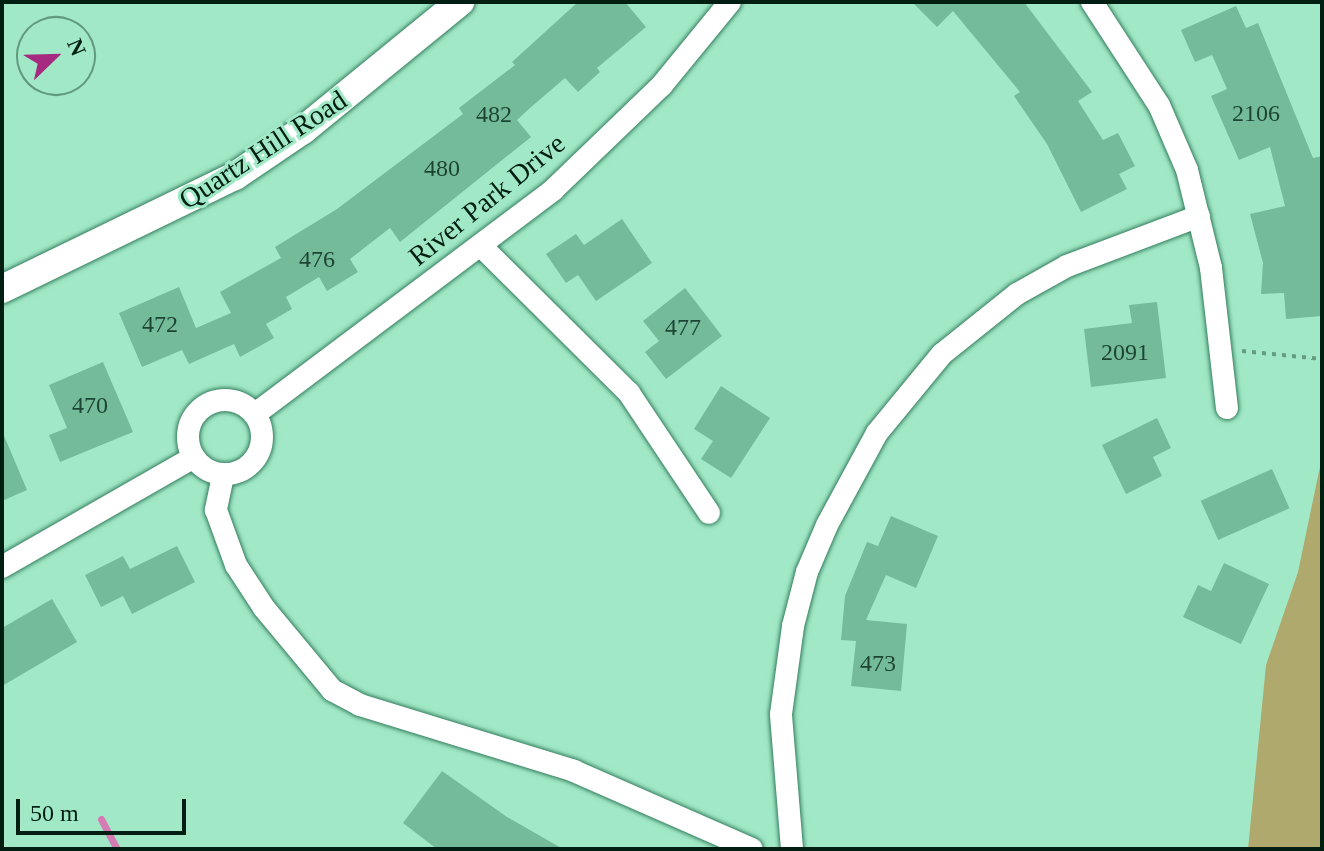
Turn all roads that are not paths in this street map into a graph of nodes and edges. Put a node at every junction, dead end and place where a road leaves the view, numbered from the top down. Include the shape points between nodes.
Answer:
1 (460, 2) edge
2 (730, 2) edge
3 (1092, 2) edge
4 (1199, 216) junction
5 (481, 246) junction
6 (2, 289) edge
7 (1227, 408) dead end
8 (255, 414) junction
9 (194, 457) junction
10 (223, 476) junction
11 (709, 513) dead end
12 (2, 567) edge
13 (752, 849) edge
14 (792, 849) edge

1 - 6 street, Quartz Hill Road via 314,122 235,176
2 - 5 street, River Park Drive via 652,95 553,190
3 - 4 street via 1159,105 1187,170
4 - 7 street
4 - 14 street via 1067,266 1017,294 942,354 877,433 822,536 793,626 781,714
5 - 8 street, River Park Drive
5 - 11 street via 629,393
8 - 9 street via 231,400 207,404 191,422 189,446
8 - 10 street via 262,434 256,457
9 - 10 street
9 - 12 street
10 - 13 street via 216,510 236,565 332,690 360,705 574,771

